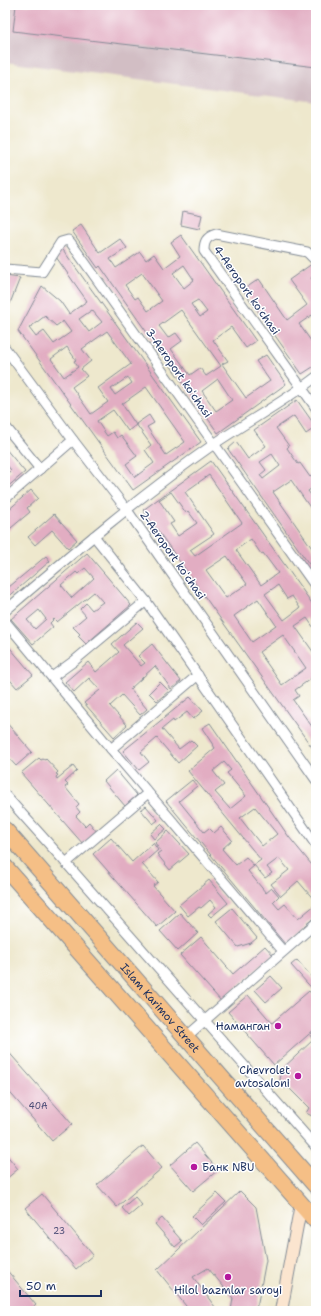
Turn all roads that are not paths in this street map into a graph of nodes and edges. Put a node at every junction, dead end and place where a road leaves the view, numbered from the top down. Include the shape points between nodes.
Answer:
1 (314, 260) dead end
2 (5, 269) edge
3 (5, 348) edge
4 (316, 377) edge
5 (302, 388) junction
6 (316, 408) edge
7 (5, 426) edge
8 (73, 440) junction
9 (214, 444) junction
10 (40, 469) junction
11 (5, 499) edge
12 (127, 510) junction
13 (94, 536) junction
14 (316, 587) edge
15 (146, 601) junction
16 (5, 611) edge
17 (5, 620) edge
18 (198, 675) junction
19 (52, 677) junction
20 (111, 749) junction
21 (316, 780) edge
22 (148, 793) junction
23 (5, 795) edge
24 (5, 830) edge
25 (316, 845) edge
26 (66, 863) junction
27 (5, 867) edge
28 (316, 923) edge
29 (283, 951) junction
30 (204, 1021) junction
31 (186, 1037) junction
32 (316, 1147) edge
33 (316, 1186) edge
34 (300, 1204) junction
35 (316, 1221) edge
36 (281, 1311) edge

1 - 5 street, 4-Aeroport koʻchasi via 307,252 216,234 209,236 204,245 204,252
2 - 9 street, 3-Aeroport koʻchasi via 42,272 61,242 68,240
3 - 8 street, 2-Aeroport koʻchasi
4 - 5 street
5 - 6 street, 4-Aeroport koʻchasi
5 - 9 street
7 - 10 street
8 - 10 street
8 - 12 street, 2-Aeroport koʻchasi
9 - 12 street
9 - 14 street, 3-Aeroport koʻchasi
10 - 11 street
12 - 13 street
12 - 21 street, 2-Aeroport koʻchasi
13 - 15 street
13 - 16 street
15 - 18 street
15 - 19 street
17 - 19 street
18 - 20 street
18 - 25 street
19 - 20 street
20 - 22 street
22 - 26 street
22 - 29 street
23 - 26 street
24 - 31 highway, Islam Karimov Street
26 - 30 street
27 - 34 highway, Islam Karimov Street
28 - 29 street
29 - 30 street
30 - 31 street
30 - 32 street
31 - 33 highway, Islam Karimov Street
34 - 35 highway, Islam Karimov Street
34 - 36 main road

